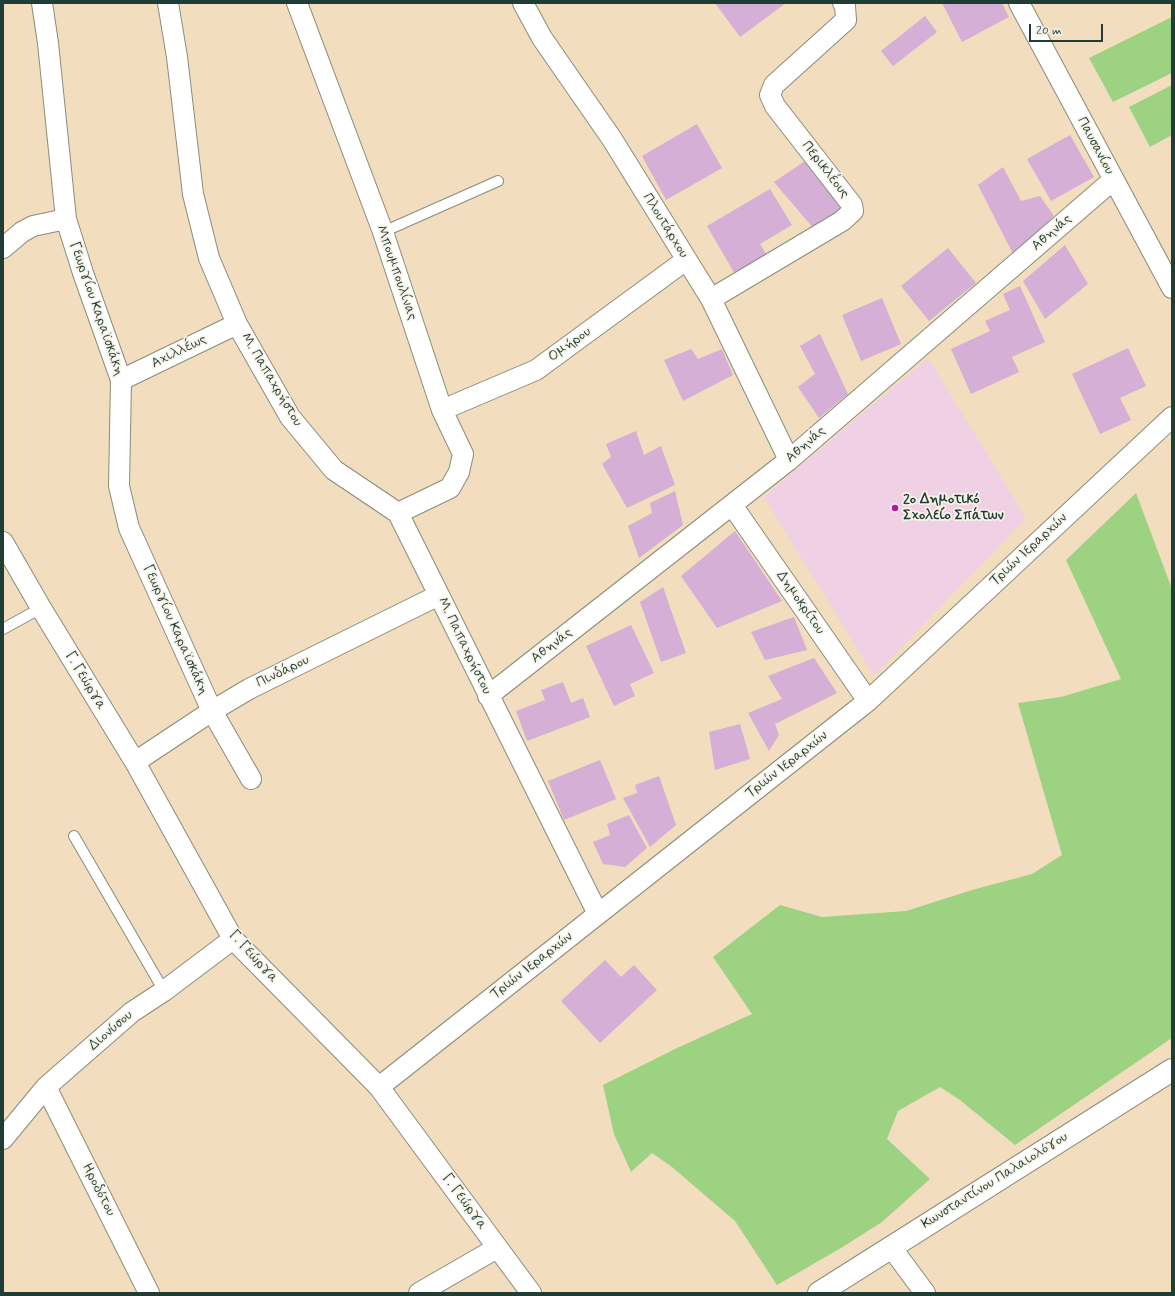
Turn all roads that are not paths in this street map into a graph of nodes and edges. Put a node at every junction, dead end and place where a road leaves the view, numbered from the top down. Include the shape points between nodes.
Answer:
1 (42, 3) edge
2 (168, 3) edge
3 (297, 3) edge
4 (523, 3) edge
5 (843, 3) edge
6 (1019, 3) edge
7 (1113, 180) junction
8 (498, 181) dead end
9 (66, 219) junction
10 (383, 232) junction
11 (3, 248) edge
12 (686, 260) junction
13 (1172, 288) edge
14 (711, 299) junction
15 (237, 324) junction
16 (121, 380) junction
17 (442, 410) junction
18 (1172, 417) edge
19 (789, 460) junction
20 (732, 505) junction
21 (398, 513) junction
22 (3, 542) edge
23 (439, 595) junction
24 (41, 608) junction
25 (3, 629) edge
26 (488, 696) junction
27 (868, 701) junction
28 (212, 711) junction
29 (134, 762) junction
30 (251, 779) dead end
31 (74, 836) dead end
32 (598, 914) junction
33 (233, 939) junction
34 (164, 991) junction
35 (1172, 1070) edge
36 (46, 1087) junction
37 (379, 1087) junction
38 (3, 1139) edge
39 (891, 1247) junction
40 (497, 1248) junction
41 (149, 1293) edge
42 (419, 1293) edge
43 (532, 1293) edge
44 (819, 1293) edge
45 (925, 1293) edge

1 - 9 street, Γεωργίου Καραϊσκάκη
2 - 15 street, Μ. Παπαχρήστου via 193,194 209,258
3 - 10 street, Μπουμπουλίνας
4 - 12 street, Πλουτάρχου via 542,38 612,139
5 - 14 street, Περικλέους via 846,20 774,85 770,95 775,106 852,205 853,211 842,221
6 - 7 street, Παυσανίου
7 - 13 street, Παυσανίου
7 - 19 street, Αθηνάς
8 - 10 lane
9 - 11 street via 33,226
9 - 16 street, Γεωργίου Καραϊσκάκη
10 - 17 street, Μπουμπουλίνας
12 - 14 street, Πλουτάρχου
12 - 17 street, Ομήρου via 536,370
14 - 19 street, Πλουτάρχου
15 - 16 street, Αχιλλέως
15 - 21 street, Μ. Παπαχρήστου via 290,417 334,470
16 - 28 street, Γεωργίου Καραϊσκάκη via 119,486 129,528
17 - 21 street, Μπουμπουλίνας via 462,454 459,472 450,488
18 - 27 street, Τριών Ιεραρχών
19 - 20 street, Αθηνάς
20 - 26 street, Αθηνάς
20 - 27 street, Δημοκρίτου
21 - 23 street, Μ. Παπαχρήστου
22 - 24 street, Γ. Γεώργα
23 - 26 street, Μ. Παπαχρήστου
23 - 28 street, Πινδάρου via 249,689
24 - 25 lane
24 - 29 street, Γ. Γεώργα
26 - 32 street, Μ. Παπαχρήστου
27 - 32 street, Τριών Ιεραρχών
28 - 29 street, Πινδάρου
28 - 30 street, Γεωργίου Καραϊσκάκη
29 - 33 street, Γ. Γεώργα
31 - 34 lane
32 - 37 street, Τριών Ιεραρχών
33 - 34 street, Διονύσου
33 - 37 street, Γ. Γεώργα
34 - 36 street, Διονύσου via 132,1012
35 - 39 street, Κωνσταντίνου Παλαιολόγου
36 - 38 street, Διονύσου
36 - 41 street, Ηροδότου
37 - 40 street, Γ. Γεώργα
39 - 44 street, Κωνσταντίνου Παλαιολόγου
39 - 45 street
40 - 42 street
40 - 43 street, Γ. Γεώργα

